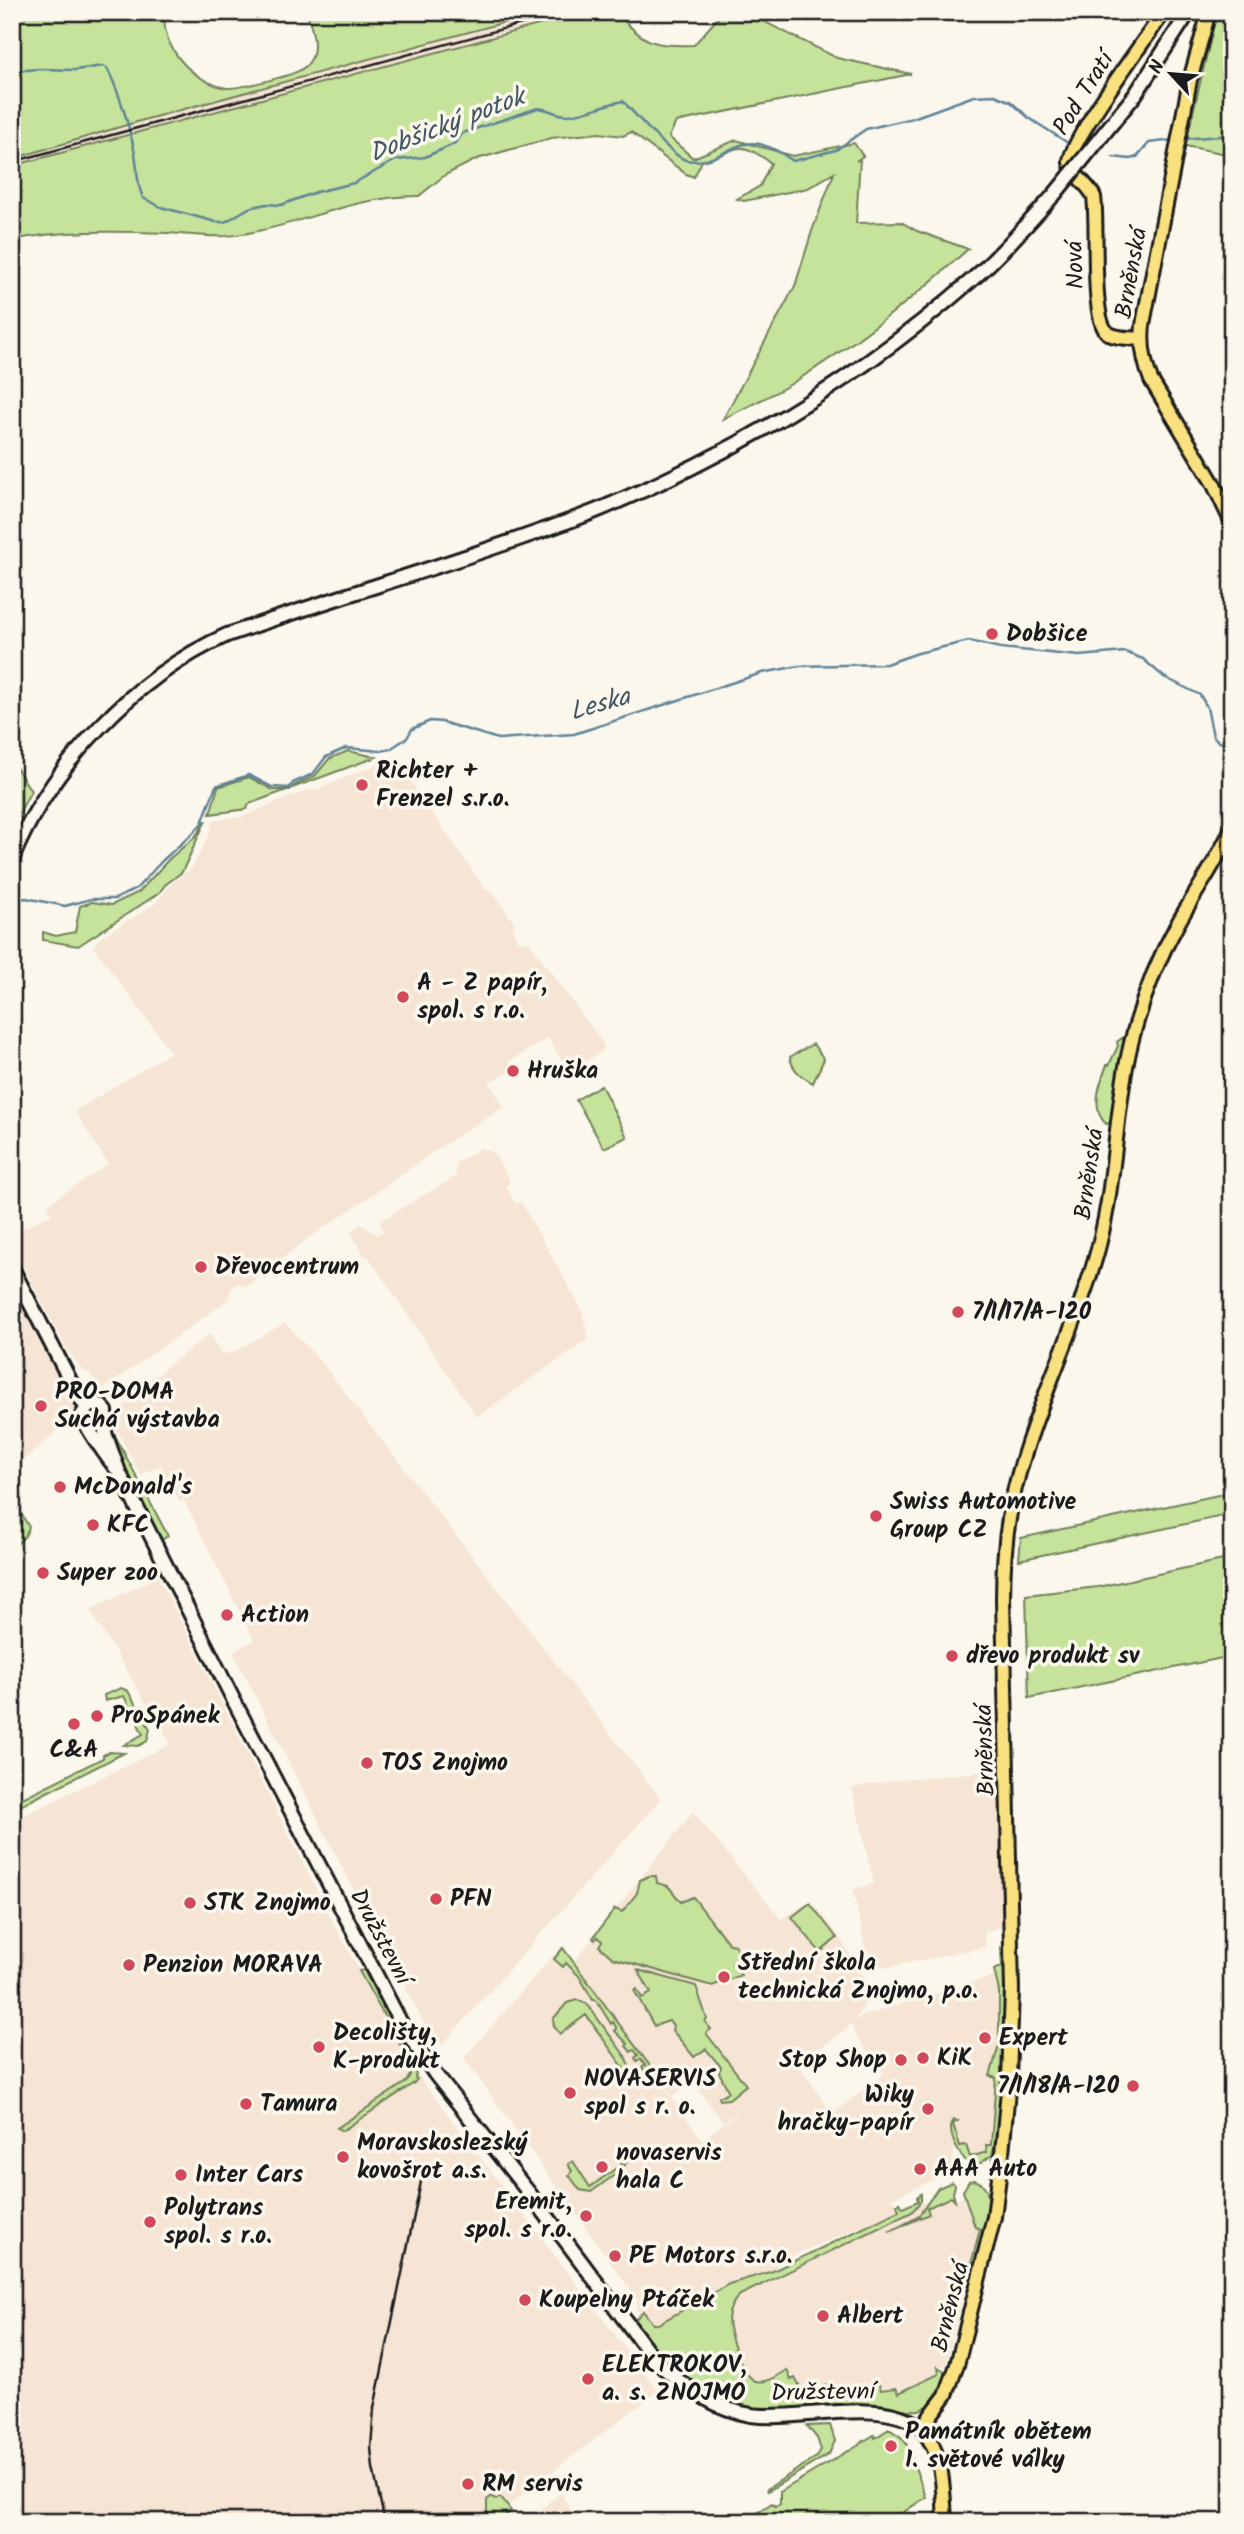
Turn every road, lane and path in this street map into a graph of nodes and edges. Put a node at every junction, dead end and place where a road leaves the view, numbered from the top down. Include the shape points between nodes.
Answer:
1 (1164, 12) edge
2 (1189, 12) edge
3 (1209, 12) edge
4 (1071, 167) joint
5 (1142, 339) junction
6 (1232, 523) edge
7 (1232, 828) edge
8 (12, 859) edge
9 (12, 1268) edge
10 (86, 1407) junction
11 (106, 1424) junction
12 (90, 1429) junction
13 (119, 1472) junction
14 (920, 2428) junction
15 (945, 2522) edge

1 - 4 main road, Pod Tratí via 1072,152
2 - 8 main road, bridge via 1135,95 1054,194 975,277 850,374 711,458 611,505 454,563 227,635 192,653 109,718 71,758 37,809
3 - 5 main road, Brněnská via 1182,116
4 - 5 main road, Nová via 1094,197 1103,327 1113,335
5 - 6 main road, Brněnská via 1151,380
7 - 14 main road, Brněnská via 1170,939 1139,1013 1126,1067 1103,1234 1024,1457 1009,1514 1003,1599 1012,1990 1004,2131 994,2217 957,2365 946,2395
9 - 10 main road
10 - 11 main road via 104,1407
10 - 12 main road via 82,1419
11 - 12 main road
11 - 13 main road, Družstevní
12 - 13 main road
13 - 14 main road, Družstevní via 268,1769 411,2039 654,2359 698,2394 748,2414 881,2413 903,2417
14 - 15 main road via 938,2458

